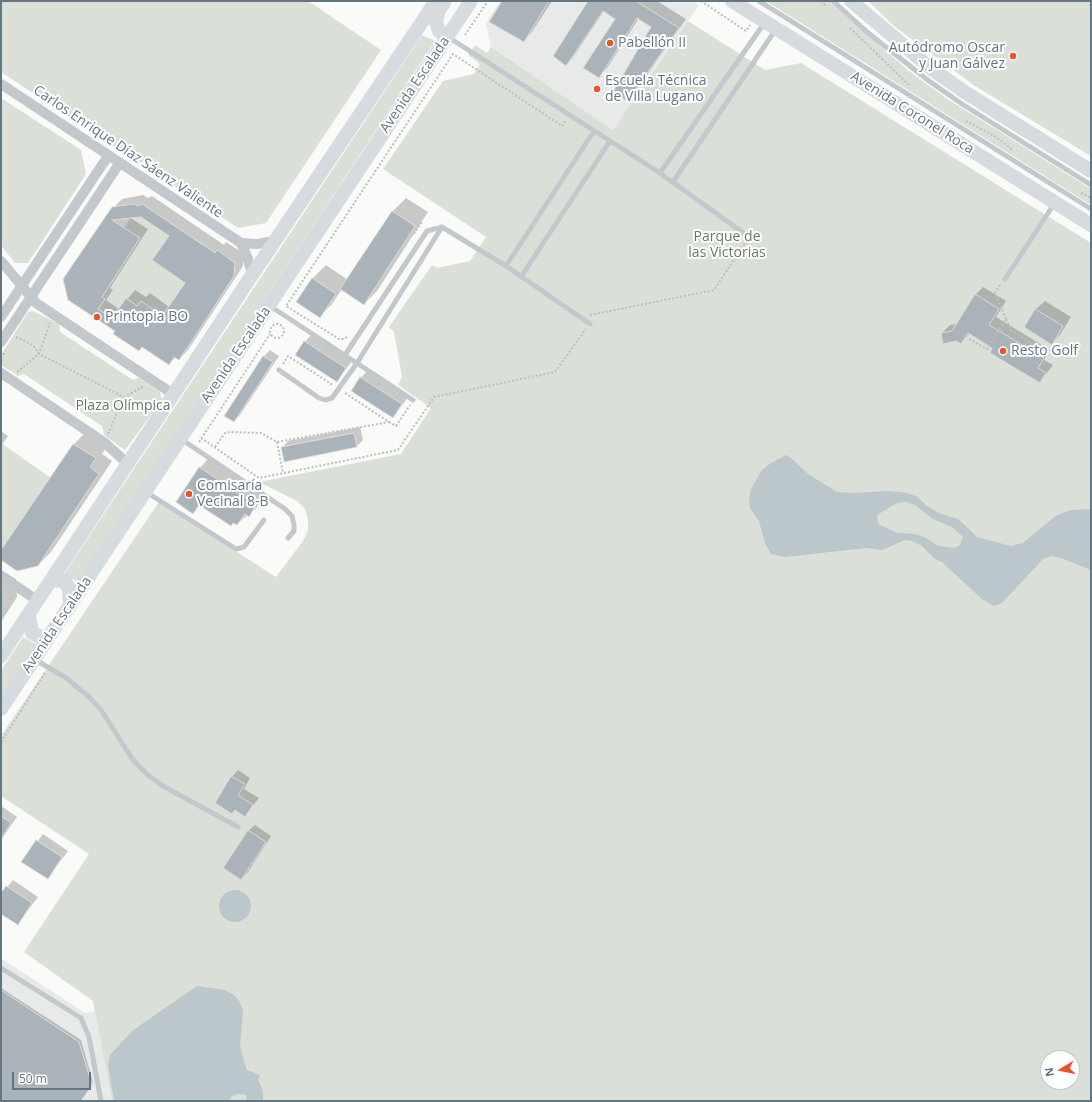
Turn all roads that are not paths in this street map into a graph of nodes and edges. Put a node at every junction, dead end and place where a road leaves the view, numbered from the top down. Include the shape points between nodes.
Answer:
1 (436, 1) edge
2 (446, 1) edge
3 (463, 1) edge
4 (470, 1) edge
5 (732, 1) edge
6 (759, 1) edge
7 (833, 1) edge
8 (851, 1) edge
9 (458, 20) junction
10 (771, 25) junction
11 (447, 36) junction
12 (1, 84) edge
13 (594, 131) junction
14 (610, 140) junction
15 (108, 156) junction
16 (119, 164) junction
17 (1091, 171) edge
18 (660, 173) junction
19 (673, 182) junction
20 (1091, 185) edge
21 (1055, 203) junction
22 (1091, 209) edge
23 (1091, 225) edge
24 (442, 227) junction
25 (749, 236) road end
26 (274, 241) junction
27 (240, 243) junction
28 (1, 261) edge
29 (506, 266) junction
30 (252, 275) junction
31 (521, 277) junction
32 (1004, 279) road end
33 (21, 287) junction
34 (31, 297) junction
35 (269, 305) junction
36 (1, 317) edge
37 (590, 324) road end
38 (4, 338) edge
39 (345, 355) junction
40 (357, 363) junction
41 (279, 370) road end
42 (5, 376) edge
43 (173, 394) junction
44 (414, 400) road end
45 (181, 438) junction
46 (127, 463) junction
47 (146, 491) junction
48 (264, 520) dead end
49 (288, 538) dead end
50 (1, 576) edge
51 (52, 580) junction
52 (38, 601) junction
53 (70, 606) junction
54 (29, 615) junction
55 (49, 636) junction
56 (1, 656) edge
57 (34, 659) junction
58 (1, 709) edge
59 (238, 827) dead end
60 (1, 968) edge
61 (101, 1101) edge

1 - 26 main road, Avenida Escalada
2 - 11 main road via 439,10 436,22 439,31
3 - 9 main road
4 - 9 main road, Avenida Escalada
5 - 10 main road, Avenida Coronel Roca
6 - 22 lane
7 - 20 lane via 867,32 929,81
8 - 17 main road via 933,70
9 - 11 main road, Avenida Escalada
10 - 18 lane
10 - 19 lane
10 - 21 main road, Avenida Coronel Roca
11 - 13 lane
11 - 35 main road, Avenida Escalada
12 - 15 street, Carlos Enrique Díaz Sáenz Valiente
13 - 14 lane
13 - 29 lane
14 - 18 lane
14 - 31 lane
15 - 16 street, Carlos Enrique Díaz Sáenz Valiente
15 - 33 street
16 - 27 street, Carlos Enrique Díaz Sáenz Valiente
16 - 34 street
18 - 19 lane
19 - 25 lane
21 - 23 main road, Avenida Coronel Roca
21 - 32 lane
24 - 29 lane
24 - 39 lane via 427,231
24 - 40 lane
26 - 27 street via 258,244
26 - 30 main road, Avenida Escalada
27 - 30 street
28 - 33 street
29 - 31 lane
30 - 43 main road, Avenida Escalada
31 - 37 lane
33 - 34 street
33 - 36 street
34 - 38 street
34 - 43 street via 52,315
35 - 39 lane
35 - 45 main road, Avenida Escalada
39 - 40 lane
40 - 41 lane via 332,398 325,400
40 - 44 lane
42 - 46 street via 105,444
43 - 46 main road, Avenida Escalada
45 - 47 main road, Avenida Escalada
45 - 49 lane via 285,508 292,516 294,525 294,531
46 - 51 main road, Avenida Escalada
47 - 48 lane via 236,549 244,547
47 - 53 main road, Avenida Escalada
50 - 52 street
51 - 52 main road, Avenida Escalada
51 - 53 main road via 65,581 69,589
52 - 54 main road, Avenida Escalada
53 - 55 main road, Avenida Escalada
54 - 55 main road via 32,633 40,637
54 - 56 main road, Avenida Escalada
55 - 57 main road, Avenida Escalada
57 - 58 main road, Avenida Escalada
57 - 59 lane via 66,678 102,710 133,760 148,775
60 - 61 lane via 81,1018 89,1037

